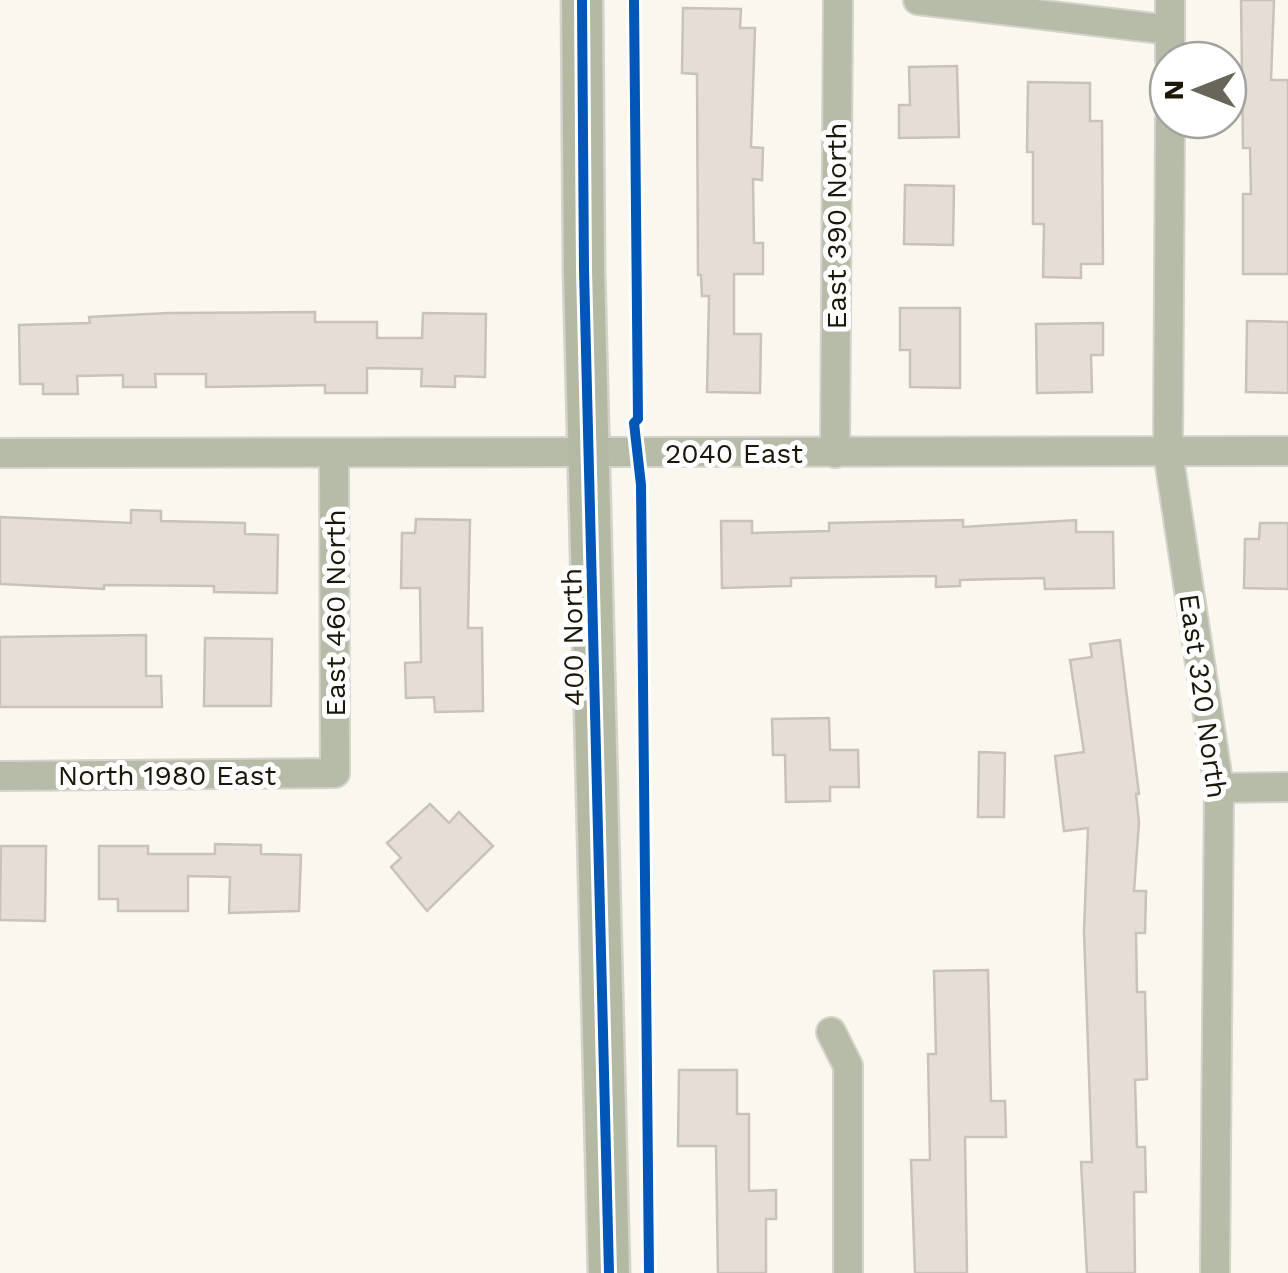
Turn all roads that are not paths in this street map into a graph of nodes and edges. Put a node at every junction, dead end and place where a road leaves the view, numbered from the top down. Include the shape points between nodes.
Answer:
1 (582, 0) edge
2 (838, 0) edge
3 (918, 0) edge
4 (1170, 0) edge
5 (1170, 30) junction
6 (1170, 40) edge
7 (1170, 140) edge
8 (835, 452) junction
9 (1168, 452) junction
10 (1288, 452) edge
11 (0, 453) edge
12 (334, 453) junction
13 (592, 453) junction
14 (335, 773) joint
15 (0, 776) edge
16 (1288, 787) edge
17 (1219, 788) junction
18 (831, 1032) dead end
19 (609, 1273) edge
20 (848, 1273) edge
21 (1215, 1273) edge

1 - 13 main road, 400 North
2 - 8 street, East 390 North
3 - 5 street
4 - 5 street
5 - 6 street
7 - 9 street, East 320 North
8 - 9 street, 2040 East
8 - 13 street, 2040 East
9 - 10 street, 2040 East
9 - 17 street, East 320 North
11 - 12 street, 2040 East
12 - 13 street, 2040 East
12 - 14 street, East 460 North
13 - 19 main road, 400 North
14 - 15 street, North 1980 East
16 - 17 street
17 - 21 street, East 320 North
18 - 20 street via 848,1066

